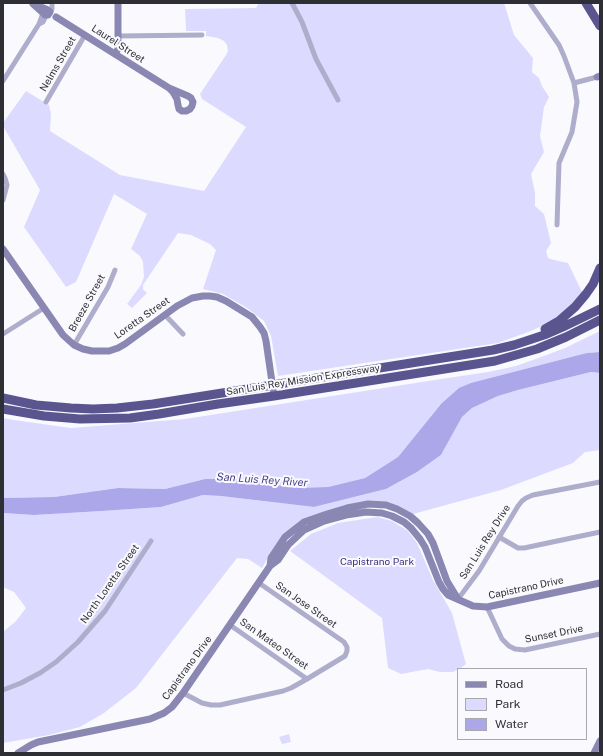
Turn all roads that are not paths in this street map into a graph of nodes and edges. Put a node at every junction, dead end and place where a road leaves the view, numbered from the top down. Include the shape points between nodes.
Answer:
1 (52, 3) edge
2 (118, 3) edge
3 (292, 3) edge
4 (530, 3) edge
5 (586, 3) edge
6 (33, 4) edge
7 (47, 11) edge
8 (600, 26) edge
9 (85, 35) junction
10 (202, 35) dead end
11 (118, 36) junction
12 (117, 56) junction
13 (598, 76) edge
14 (3, 81) edge
15 (574, 83) junction
16 (168, 88) dead end
17 (338, 100) dead end
18 (46, 102) dead end
19 (3, 174) edge
20 (3, 200) edge
21 (557, 225) dead end
22 (3, 248) edge
23 (600, 268) edge
24 (115, 270) dead end
25 (44, 308) junction
26 (600, 309) edge
27 (164, 315) junction
28 (600, 320) edge
29 (3, 334) edge
30 (183, 334) dead end
31 (74, 345) junction
32 (493, 350) junction
33 (273, 385) junction
34 (274, 396) junction
35 (3, 398) edge
36 (3, 409) edge
37 (600, 482) edge
38 (600, 532) edge
39 (499, 537) junction
40 (152, 541) dead end
41 (259, 583) junction
42 (600, 583) edge
43 (458, 599) junction
44 (487, 607) junction
45 (230, 624) junction
46 (600, 634) edge
47 (307, 679) junction
48 (3, 690) edge
49 (183, 693) junction
50 (600, 741) edge
51 (18, 753) edge
52 (594, 753) edge

1 - 7 street via 52,9
2 - 11 street
3 - 17 street via 316,59
4 - 15 street via 559,45
5 - 8 highway
6 - 7 street, Laurel Street
7 - 9 street, Laurel Street
7 - 14 street
9 - 12 street, Laurel Street
9 - 18 street, Nelms Street
10 - 11 street
11 - 12 street via 122,52
12 - 16 street, Laurel Street
13 - 15 street
15 - 21 street via 577,102 572,132 559,162
19 - 20 street via 7,185
22 - 25 street, Loretta Street
23 - 32 highway via 586,294 559,321
24 - 31 street, Breeze Street via 108,288
25 - 29 street
25 - 31 street, Loretta Street via 63,335
26 - 32 highway via 547,334
27 - 30 street
27 - 31 street, Loretta Street via 118,348 92,351
27 - 33 street, Loretta Street via 185,301 203,296 217,297 235,306 252,317 264,334
28 - 34 highway, San Luis Rey Mission Expressway via 538,349 495,361
32 - 33 highway, San Luis Rey Mission Expressway
33 - 34 street, Loretta Street
33 - 35 highway, San Luis Rey Mission Expressway via 117,408 36,405
34 - 36 highway, San Luis Rey Mission Expressway via 130,418 97,420 44,416
37 - 39 street, San Luis Rey Drive via 526,498 518,506
38 - 39 street via 524,548 518,548
39 - 43 street, San Luis Rey Drive via 479,571
40 - 48 street, North Loretta Street via 105,611 78,642 40,673
41 - 43 street, Capistrano Drive via 285,537 304,522 347,508 368,504 386,505 410,516 428,534 447,581
41 - 45 street, Capistrano Drive
41 - 47 street, San Jose Street via 348,647 345,656
42 - 44 street, Capistrano Drive
43 - 44 street, Capistrano Drive via 473,606
44 - 46 street, Sunset Drive via 502,639 515,649 525,650
45 - 47 street, San Mateo Street
45 - 49 street, Capistrano Drive
47 - 49 street via 283,691 220,705 202,703
49 - 51 street, Capistrano Drive via 172,707 150,719 38,742
50 - 52 street

